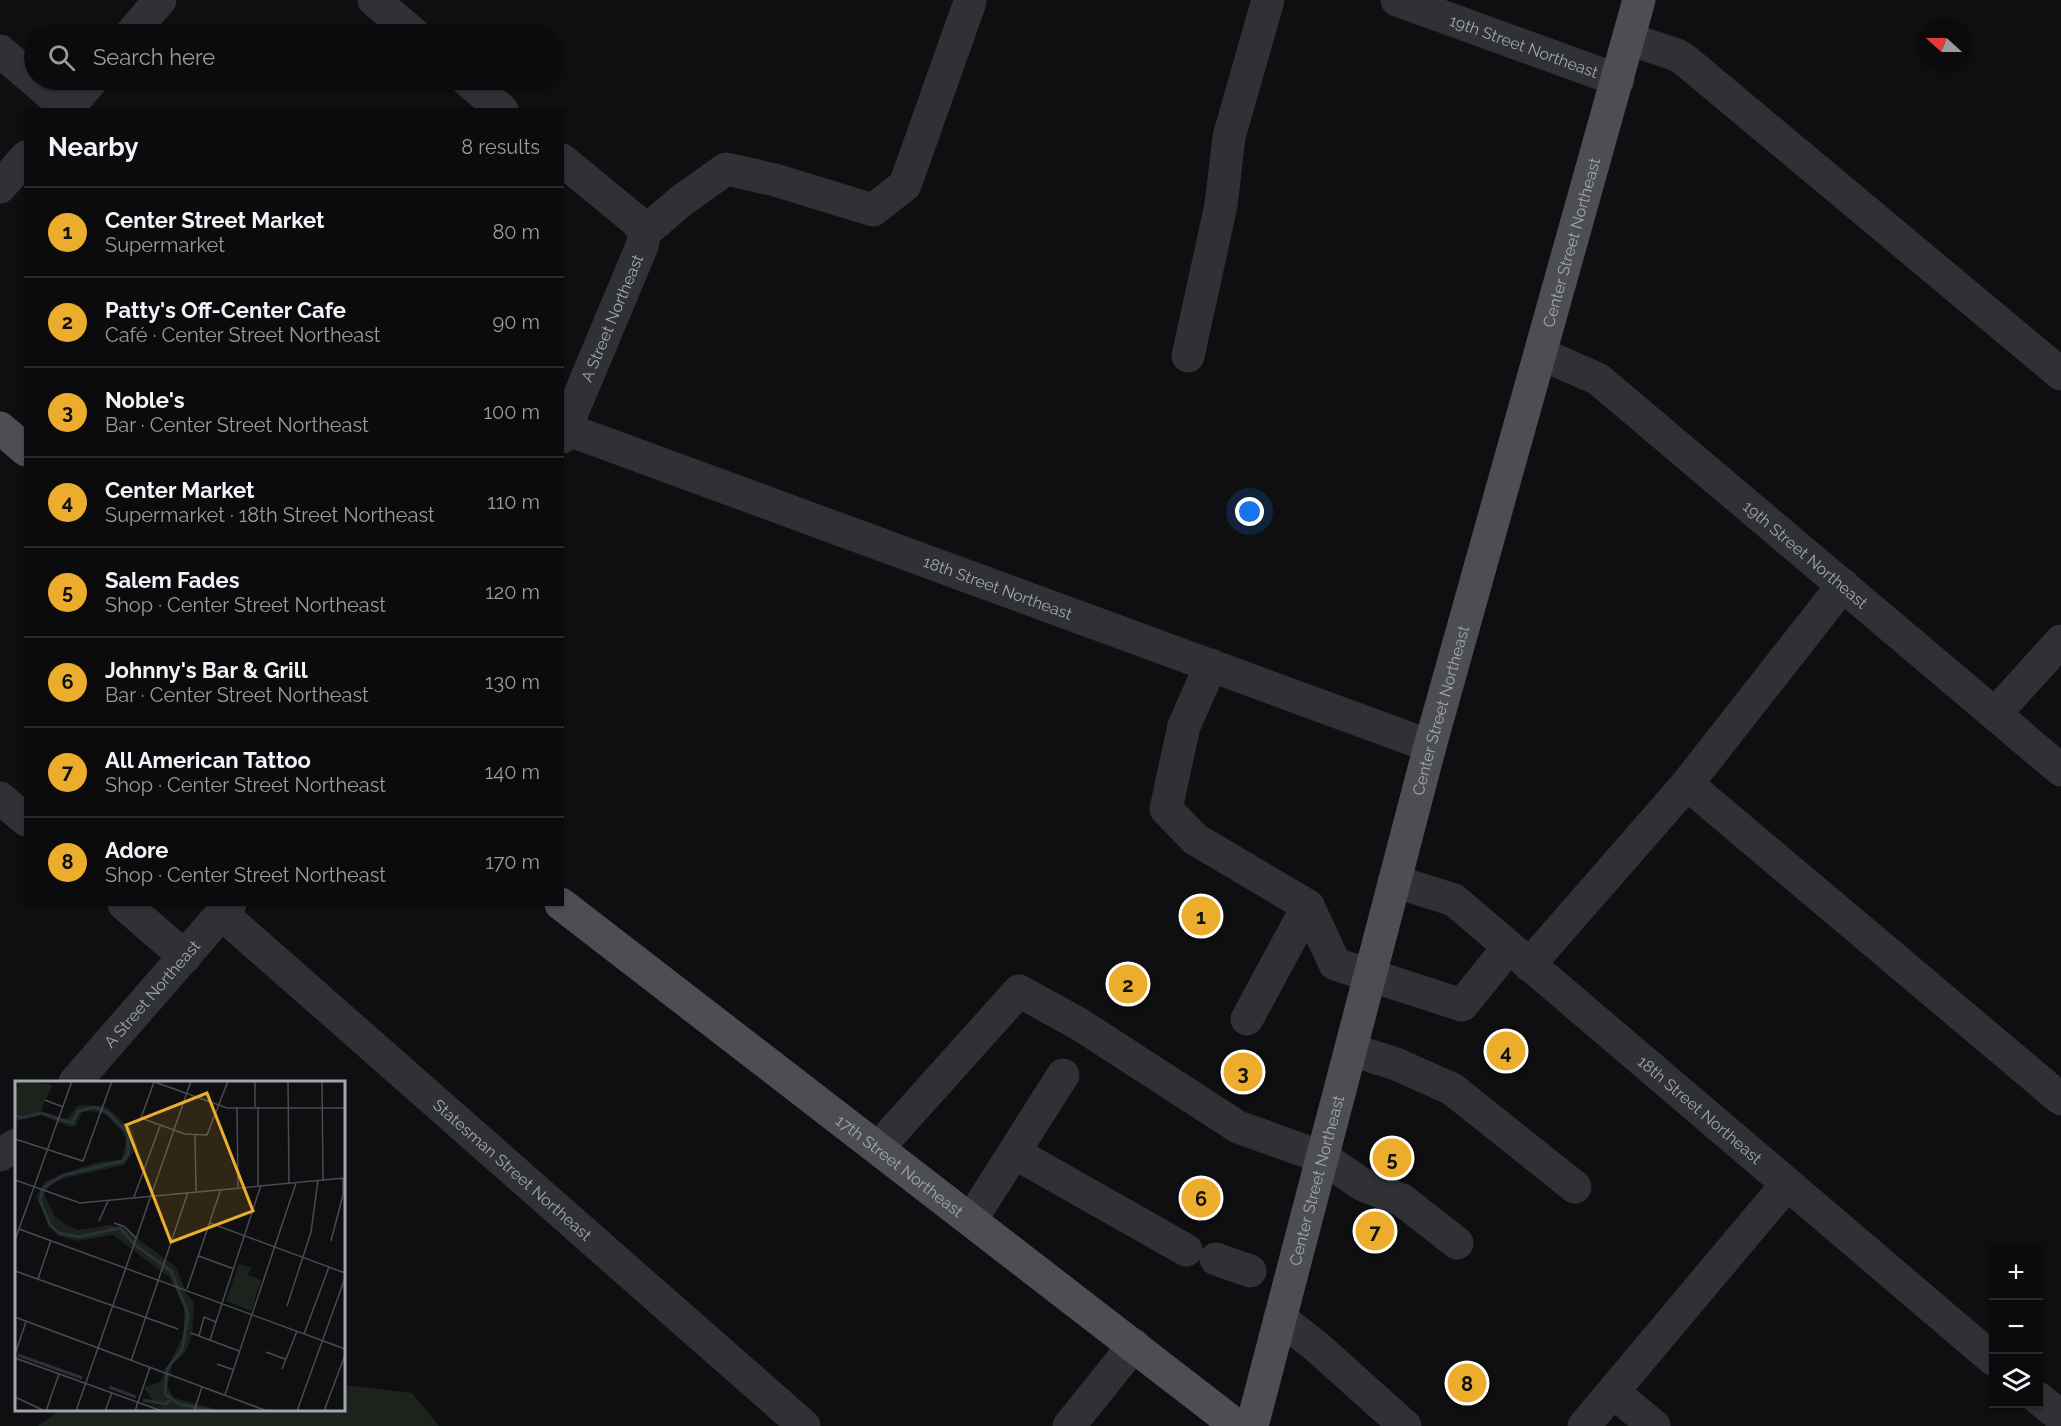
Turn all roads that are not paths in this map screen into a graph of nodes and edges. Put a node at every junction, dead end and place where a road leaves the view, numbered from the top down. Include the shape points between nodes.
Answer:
1 (160, 0) edge
2 (374, 0) edge
3 (1268, 0) edge
4 (1397, 0) edge
5 (1639, 0) edge
6 (970, 2) dead end
7 (139, 24) edge
8 (402, 24) edge
9 (1629, 39) junction
10 (0, 51) edge
11 (24, 72) edge
12 (1618, 80) junction
13 (45, 90) edge
14 (83, 90) edge
15 (479, 90) edge
16 (66, 108) edge
17 (68, 108) edge
18 (500, 108) edge
19 (24, 159) edge
20 (564, 162) edge
21 (0, 188) edge
22 (645, 232) junction
23 (1540, 354) junction
24 (1188, 357) dead end
25 (2061, 374) edge
26 (0, 428) edge
27 (564, 433) edge
28 (24, 448) edge
29 (1843, 585) junction
30 (2061, 641) edge
31 (1211, 665) junction
32 (1995, 714) junction
33 (1430, 746) junction
34 (2061, 770) edge
35 (1687, 784) junction
36 (0, 798) edge
37 (24, 818) edge
38 (1394, 881) junction
39 (126, 906) edge
40 (564, 906) edge
41 (1308, 906) junction
42 (226, 909) edge
43 (1519, 956) junction
44 (185, 957) junction
45 (1370, 977) junction
46 (1247, 1019) dead end
47 (1352, 1050) junction
48 (1063, 1075) dead end
49 (77, 1081) edge
50 (2061, 1099) edge
51 (15, 1146) edge
52 (878, 1148) junction
53 (1015, 1154) junction
54 (0, 1155) edge
55 (1322, 1157) junction
56 (1787, 1184) junction
57 (1575, 1187) dead end
58 (971, 1220) junction
59 (1457, 1243) dead end
60 (1250, 1270) dead end
61 (1280, 1318) junction
62 (1134, 1345) junction
63 (1989, 1356) edge
64 (1613, 1392) junction
65 (2043, 1402) edge
66 (2061, 1417) edge
67 (804, 1426) edge
68 (1069, 1426) edge
69 (1237, 1426) edge
70 (1252, 1426) edge
71 (1405, 1426) edge
72 (1584, 1426) edge
73 (1654, 1426) edge

1 - 7 street
2 - 8 street
3 - 24 street via 1229,137 1221,205
4 - 12 street, 19th Street Northeast
5 - 9 main road, Center Street Northeast
6 - 22 street via 905,184 873,210 726,169
9 - 12 main road, Center Street Northeast
9 - 25 street via 1686,61
10 - 11 street
12 - 23 main road, Center Street Northeast
13 - 16 street
14 - 17 street
15 - 18 street
19 - 21 street
20 - 22 street
22 - 27 street, A Street Northeast
23 - 29 street, 19th Street Northeast via 1599,379
23 - 33 main road, Center Street Northeast
26 - 28 main road
27 - 31 street, 18th Street Northeast
29 - 32 street, 19th Street Northeast
29 - 35 street
30 - 32 street
31 - 33 street, 18th Street Northeast
31 - 41 street via 1184,726 1167,809 1196,839
32 - 34 street, 19th Street Northeast
33 - 38 main road, Center Street Northeast
35 - 43 street
35 - 50 street
36 - 37 street
38 - 43 street, 18th Street Northeast via 1454,900
38 - 45 main road, Center Street Northeast
39 - 44 street
40 - 52 main road, 17th Street Northeast
41 - 45 street via 1335,964
41 - 46 street
42 - 44 street, A Street Northeast
42 - 67 street, Statesman Street Northeast
43 - 45 street via 1462,1005
43 - 56 street, 18th Street Northeast
44 - 49 street, A Street Northeast
45 - 47 main road, Center Street Northeast
47 - 55 main road, Center Street Northeast
47 - 57 street via 1452,1089
48 - 53 street
51 - 54 street
52 - 55 street via 1019,991 1079,1024 1238,1127
52 - 58 main road, 17th Street Northeast
53 - 58 street
53 - 60 street via 1201,1255
55 - 59 street via 1363,1185 1402,1200
55 - 61 main road, Center Street Northeast
56 - 63 street, 18th Street Northeast
56 - 64 street
58 - 62 main road, 17th Street Northeast
61 - 70 main road, Center Street Northeast
61 - 71 street
62 - 68 street
62 - 69 main road, 17th Street Northeast
64 - 72 street
64 - 73 street
65 - 66 street

